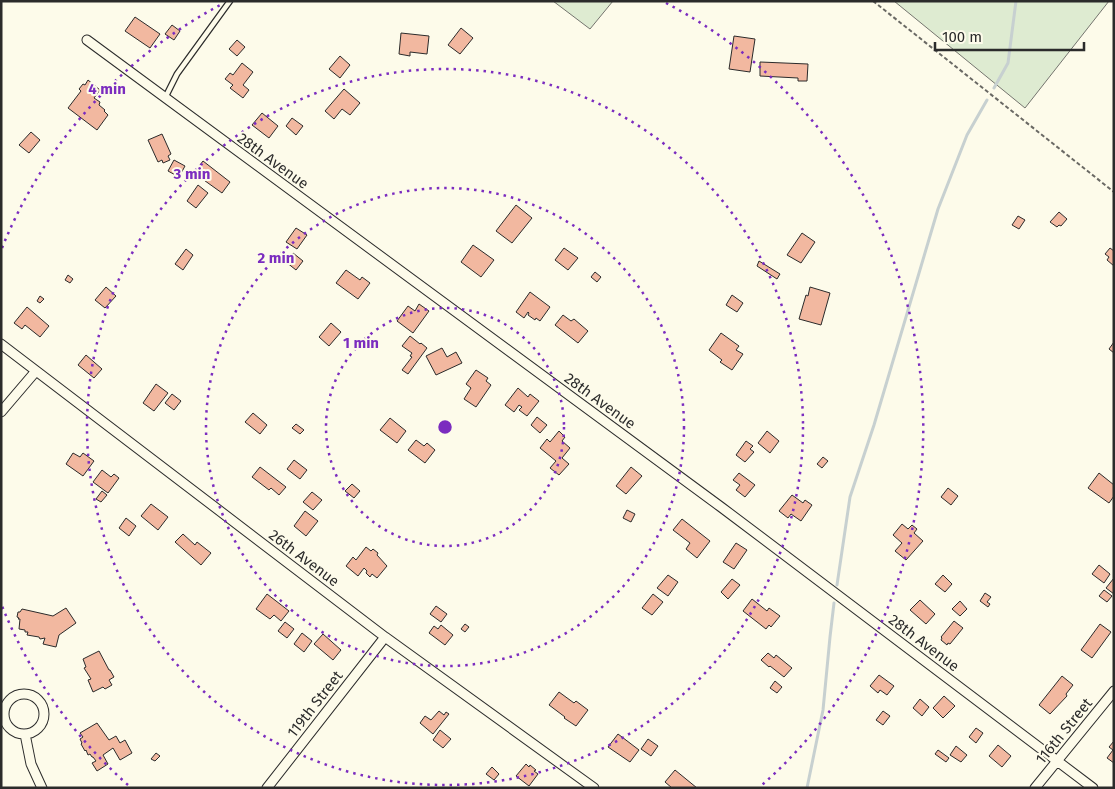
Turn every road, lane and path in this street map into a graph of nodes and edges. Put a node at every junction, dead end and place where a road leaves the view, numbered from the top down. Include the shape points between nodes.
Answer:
1 (230, 1) edge
2 (873, 1) edge
3 (87, 40) dead end
4 (165, 98) junction
5 (1114, 192) edge
6 (1, 344) edge
7 (36, 371) junction
8 (1, 412) edge
9 (385, 637) junction
10 (1114, 691) edge
11 (25, 734) junction
12 (1057, 760) junction
13 (42, 788) edge
14 (267, 788) edge
15 (594, 788) edge
16 (1035, 788) edge
17 (1093, 788) edge

1 - 4 lane via 177,74
2 - 5 path
3 - 4 street, 28th Avenue
4 - 12 street, 28th Avenue via 721,507
6 - 7 street, 26th Avenue
7 - 8 street
7 - 9 street, 26th Avenue
9 - 14 street, 119th Street
9 - 15 street, 26th Avenue
10 - 12 street, 116th Street
11 - 11 street via 41,724 43,712 38,700 20,695 9,701 4,713 8,726
11 - 13 street via 31,764
12 - 16 street, 116th Street
12 - 17 street, 28th Avenue

